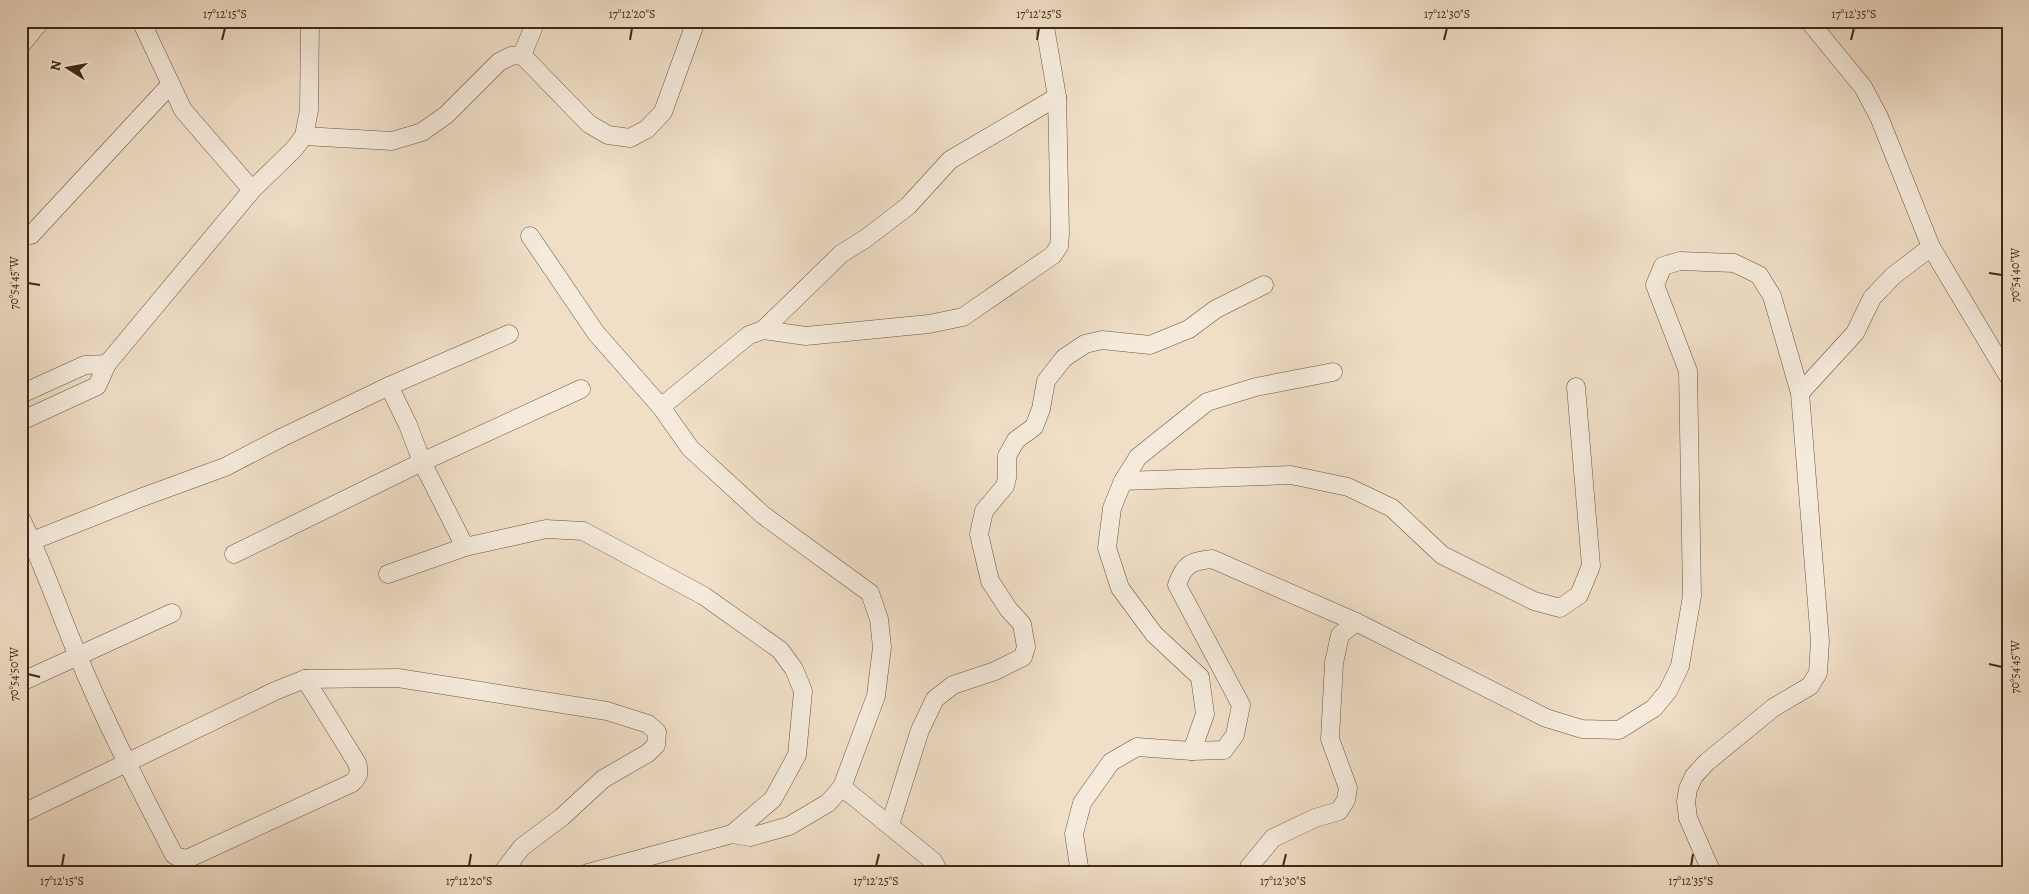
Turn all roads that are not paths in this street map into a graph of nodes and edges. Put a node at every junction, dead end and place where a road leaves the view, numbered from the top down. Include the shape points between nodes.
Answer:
1 (41, 21) edge
2 (140, 21) edge
3 (310, 21) edge
4 (536, 21) edge
5 (696, 21) edge
6 (1044, 21) edge
7 (1809, 21) edge
8 (21, 45) edge
9 (522, 55) junction
10 (170, 85) junction
11 (1057, 97) junction
12 (304, 136) junction
13 (252, 190) junction
14 (32, 235) dead end
15 (530, 236) dead end
16 (1930, 247) junction
17 (1264, 285) dead end
18 (763, 330) junction
19 (509, 334) dead end
20 (107, 364) junction
21 (1333, 372) dead end
22 (2008, 376) edge
23 (389, 386) junction
24 (1576, 387) dead end
25 (581, 389) dead end
26 (1800, 393) junction
27 (21, 394) edge
28 (661, 408) junction
29 (21, 421) edge
30 (422, 462) junction
31 (1123, 481) junction
32 (21, 519) edge
33 (26, 543) edge
34 (465, 547) junction
35 (234, 554) dead end
36 (388, 574) dead end
37 (172, 613) dead end
38 (1356, 622) junction
39 (78, 657) junction
40 (305, 679) junction
41 (21, 682) edge
42 (1192, 751) junction
43 (126, 763) junction
44 (842, 786) junction
45 (21, 814) edge
46 (890, 824) junction
47 (732, 834) junction
48 (502, 873) edge
49 (588, 873) edge
50 (940, 873) edge
51 (1080, 873) edge
52 (1248, 873) edge
53 (1712, 873) edge

1 - 8 street
2 - 10 street
3 - 12 street via 309,110
4 - 9 street
5 - 9 street via 663,112 647,129 630,138 608,135 589,124
6 - 11 street
7 - 16 street via 1863,87 1879,117
9 - 12 street via 499,62 446,115 422,132 392,140
10 - 13 street via 183,110
10 - 14 street
11 - 18 street via 950,160 908,206 841,254
11 - 18 street via 1060,234 1059,246 1053,255 963,317 929,324 806,336
12 - 13 street
13 - 20 street
15 - 28 street via 596,333
16 - 22 street
16 - 26 street via 1893,276 1872,298 1855,333
17 - 46 street via 1216,309 1189,329 1150,345 1102,340 1085,344 1064,358 1046,381 1034,427 1016,440 1007,456 1008,478 984,511 979,534 990,581 1022,624 1026,647 1023,657 995,671 953,685 935,699 920,730
18 - 28 street via 749,335
19 - 23 street
20 - 27 street via 85,365
20 - 29 street via 97,386
21 - 31 street via 1256,387 1207,402 1138,457
23 - 30 street
23 - 33 street via 225,468
24 - 31 street via 1591,566 1579,595 1560,608 1534,601 1442,555 1392,508 1348,487 1291,475
25 - 30 street
26 - 38 street via 1772,296 1759,275 1734,263 1680,261 1663,266 1655,285 1688,371 1692,596 1680,666 1668,691 1654,708 1619,730 1582,729 1546,718
26 - 53 street via 1820,641 1818,672 1810,686 1773,708 1694,776 1686,802 1688,818
28 - 44 street via 690,448 762,515 870,593 880,619 882,647 876,696
30 - 34 street
30 - 35 street
31 - 42 street via 1112,508 1107,548 1120,588 1154,634 1200,677 1204,714
32 - 33 street
33 - 39 street
34 - 36 street
34 - 47 street via 546,529 583,532 704,596 780,650 794,670 803,692 797,755 773,799
37 - 39 street
38 - 42 street via 1212,559 1195,560 1182,571 1177,585 1241,704 1235,735 1224,750
38 - 52 street via 1340,635 1334,663 1330,739 1348,788 1346,800 1338,810 1273,838 1249,867
39 - 41 street
39 - 43 street
40 - 43 street
40 - 43 street via 357,763 360,771 352,784 182,859 174,855
40 - 48 street via 407,679 607,711 648,724 657,732 656,745 648,753 603,779 562,817 522,847
42 - 51 street via 1137,746 1111,762 1082,803 1074,834
43 - 45 street
44 - 46 street
44 - 47 street via 828,803 789,826 750,837
46 - 50 street via 933,861
47 - 49 street

